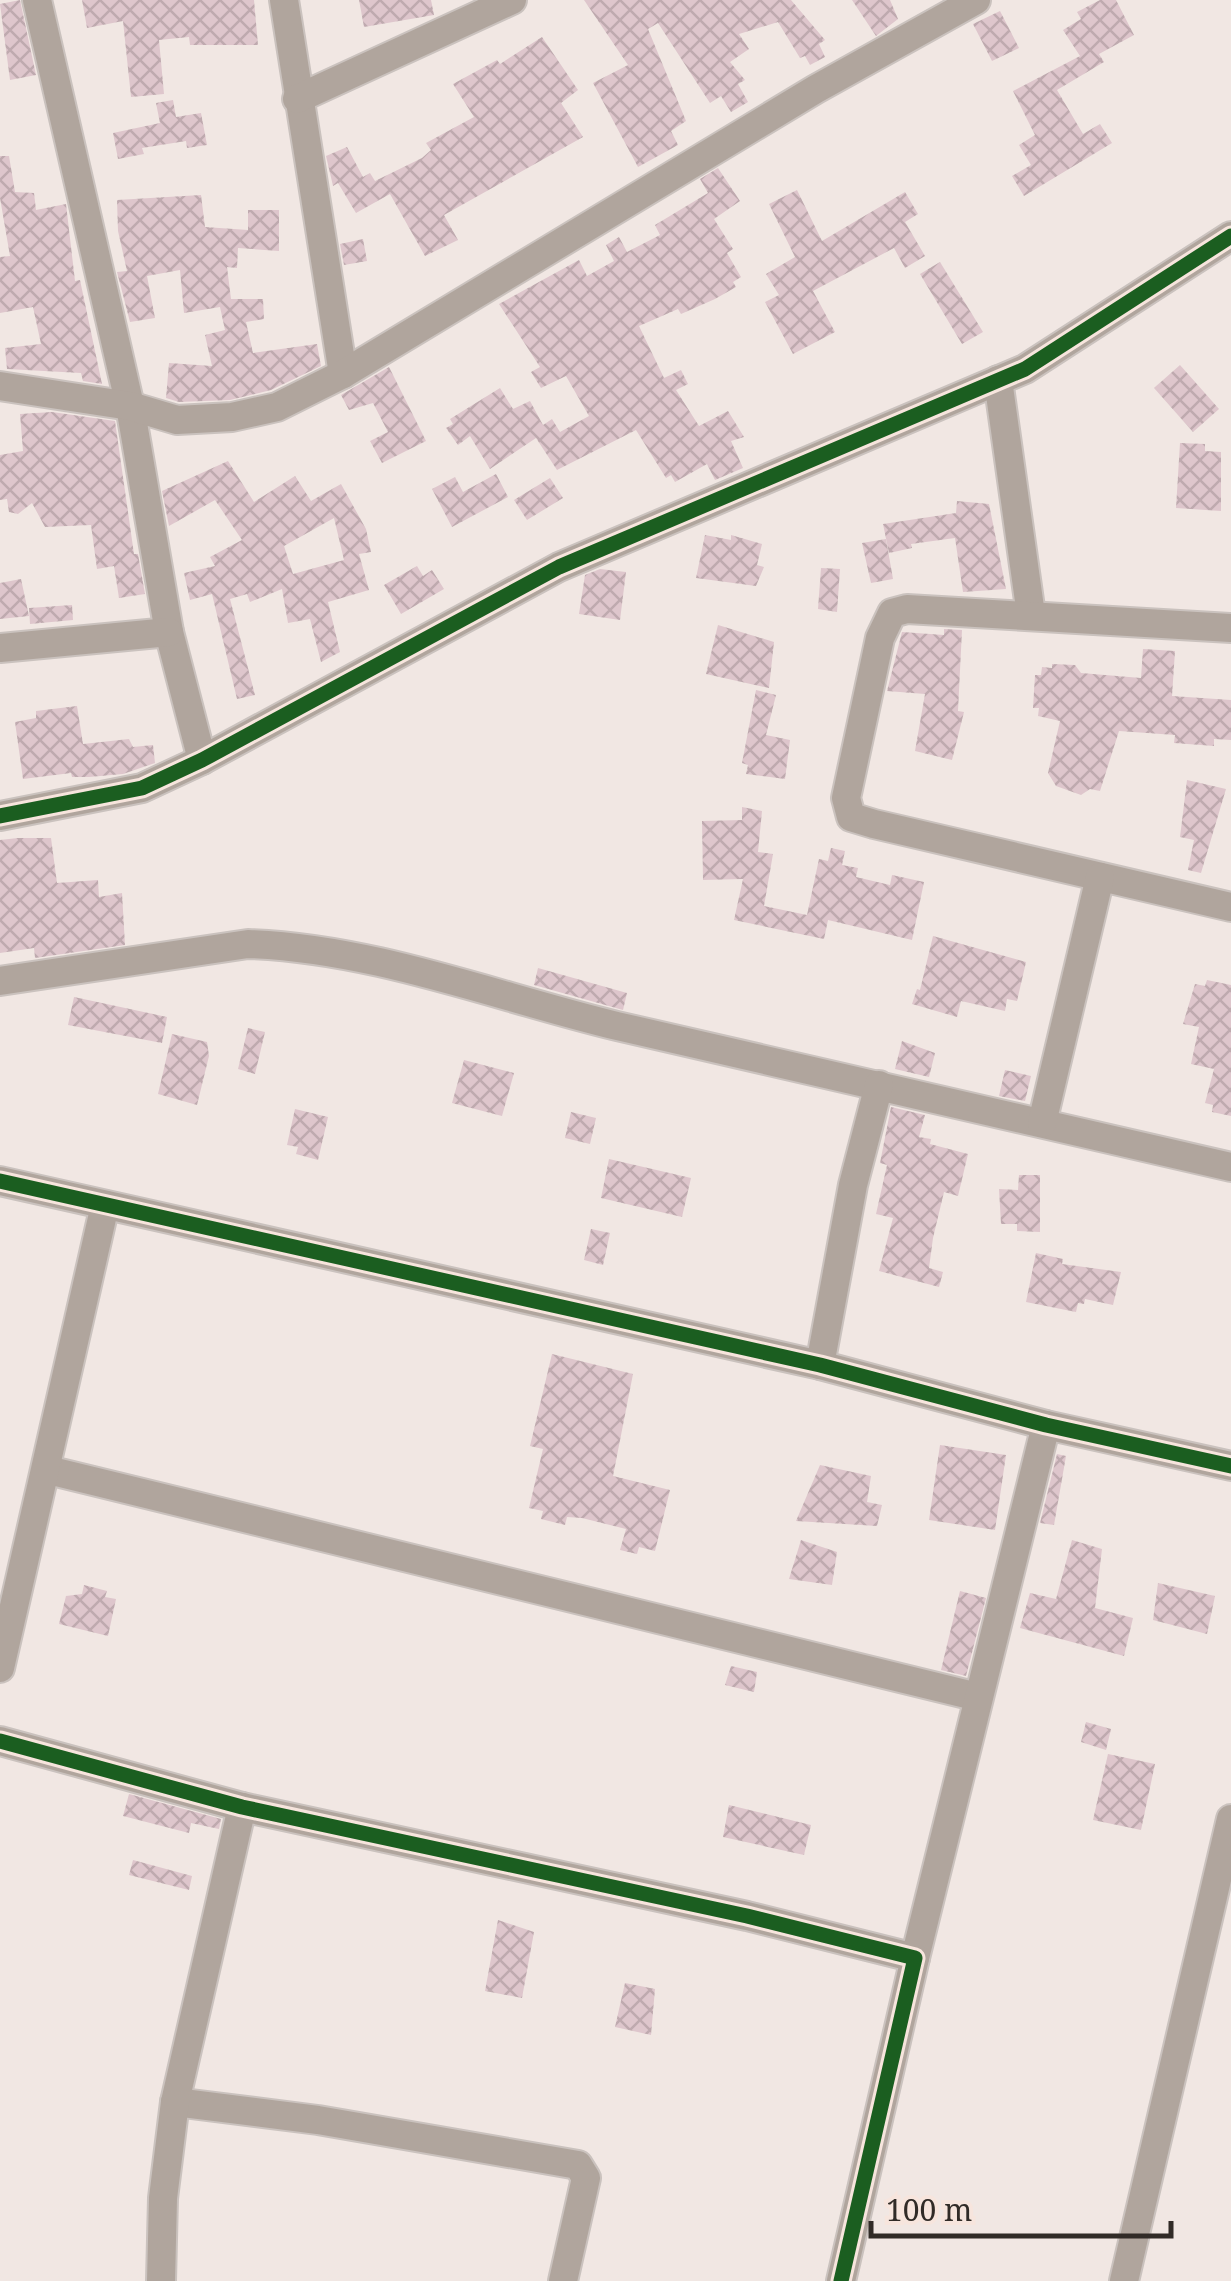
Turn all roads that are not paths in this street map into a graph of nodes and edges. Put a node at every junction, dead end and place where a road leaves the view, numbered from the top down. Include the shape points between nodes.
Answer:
1 (37, 0) edge
2 (284, 0) edge
3 (512, 0) edge
4 (976, 0) edge
5 (297, 99) junction
6 (1229, 241) edge
7 (342, 374) junction
8 (998, 380) junction
9 (0, 386) edge
10 (130, 406) junction
11 (1031, 614) junction
12 (1231, 628) edge
13 (169, 632) junction
14 (0, 648) edge
15 (202, 760) junction
16 (0, 816) edge
17 (1100, 876) junction
18 (1231, 907) edge
19 (0, 981) edge
20 (879, 1085) junction
21 (1042, 1123) junction
22 (1231, 1167) edge
23 (0, 1181) edge
24 (105, 1205) junction
25 (820, 1365) junction
26 (1046, 1425) junction
27 (1231, 1466) edge
28 (48, 1470) junction
29 (0, 1668) edge
30 (978, 1697) junction
31 (0, 1740) edge
32 (242, 1807) junction
33 (1231, 1819) edge
34 (915, 1958) junction
35 (175, 2102) junction
36 (161, 2281) edge
37 (563, 2281) edge
38 (841, 2281) edge
39 (1124, 2281) edge

1 - 10 street
2 - 5 street
3 - 5 street
4 - 7 street
5 - 7 street
6 - 8 street
7 - 10 street via 277,407 232,417 177,420
8 - 11 street
8 - 15 street via 559,568
9 - 10 street
10 - 13 street
11 - 12 street
11 - 17 street via 892,613 880,638 846,798 851,816 874,824
13 - 14 street
13 - 15 street
15 - 16 street via 142,788
17 - 18 street
17 - 21 street
19 - 20 street via 248,944 282,945
20 - 21 street
20 - 25 street
21 - 22 street
23 - 24 street
24 - 25 street
24 - 28 street
25 - 26 street
26 - 27 street
26 - 30 street
28 - 29 street
28 - 30 street
30 - 34 street
31 - 32 street
32 - 34 street
32 - 35 street
33 - 39 street
34 - 38 street
35 - 36 street
35 - 37 street via 578,2165 586,2178

